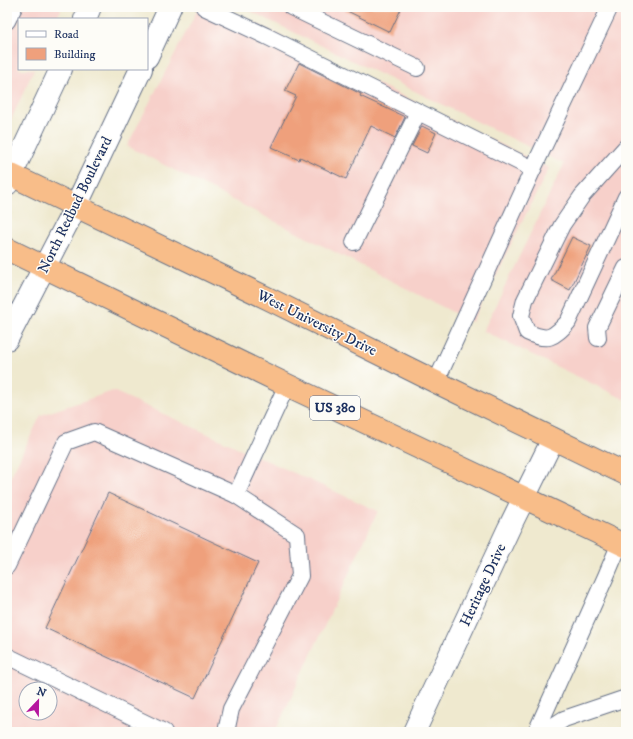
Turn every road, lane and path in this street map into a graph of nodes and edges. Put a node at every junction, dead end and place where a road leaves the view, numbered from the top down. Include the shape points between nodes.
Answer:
1 (14, 7) edge
2 (90, 7) edge
3 (158, 7) edge
4 (170, 7) edge
5 (204, 7) edge
6 (291, 7) edge
7 (610, 7) edge
8 (85, 18) edge
9 (7, 21) edge
10 (150, 51) edge
11 (417, 68) dead end
12 (61, 70) edge
13 (141, 70) edge
14 (418, 112) junction
15 (626, 147) edge
16 (533, 169) junction
17 (8, 177) edge
18 (626, 197) edge
19 (76, 206) junction
20 (354, 242) dead end
21 (7, 249) edge
22 (44, 268) junction
23 (626, 268) edge
24 (598, 338) dead end
25 (7, 339) edge
26 (436, 382) junction
27 (287, 385) junction
28 (553, 439) junction
29 (626, 474) edge
30 (236, 495) junction
31 (524, 498) junction
32 (623, 545) edge
33 (7, 566) edge
34 (7, 656) edge
35 (626, 698) edge
36 (164, 732) edge
37 (226, 732) edge
38 (414, 732) edge
39 (536, 732) edge
40 (544, 732) edge

1 - 9 lane
2 - 8 street
3 - 10 street
4 - 10 street
5 - 14 lane
6 - 11 lane
7 - 16 lane
12 - 17 street
13 - 19 street, North Redbud Boulevard
14 - 16 lane
14 - 20 lane
15 - 18 lane via 582,196 562,225 526,300 521,316 527,332 541,338 557,334 568,322
16 - 26 lane
17 - 19 highway, West University Drive
19 - 22 street, North Redbud Boulevard
19 - 26 highway, West University Drive
21 - 22 highway, US 380
22 - 25 street, North Redbud Boulevard
22 - 27 highway, US 380
23 - 24 lane via 597,328
26 - 28 highway, West University Drive
27 - 30 lane
27 - 31 highway, US 380
28 - 29 highway, West University Drive
28 - 31 street, Heritage Drive
30 - 33 lane via 94,432 66,442
30 - 37 lane via 297,535 300,576 231,709
31 - 32 highway, US 380
31 - 38 street, Heritage Drive
32 - 39 lane via 606,576
34 - 36 lane
35 - 40 lane via 564,719

